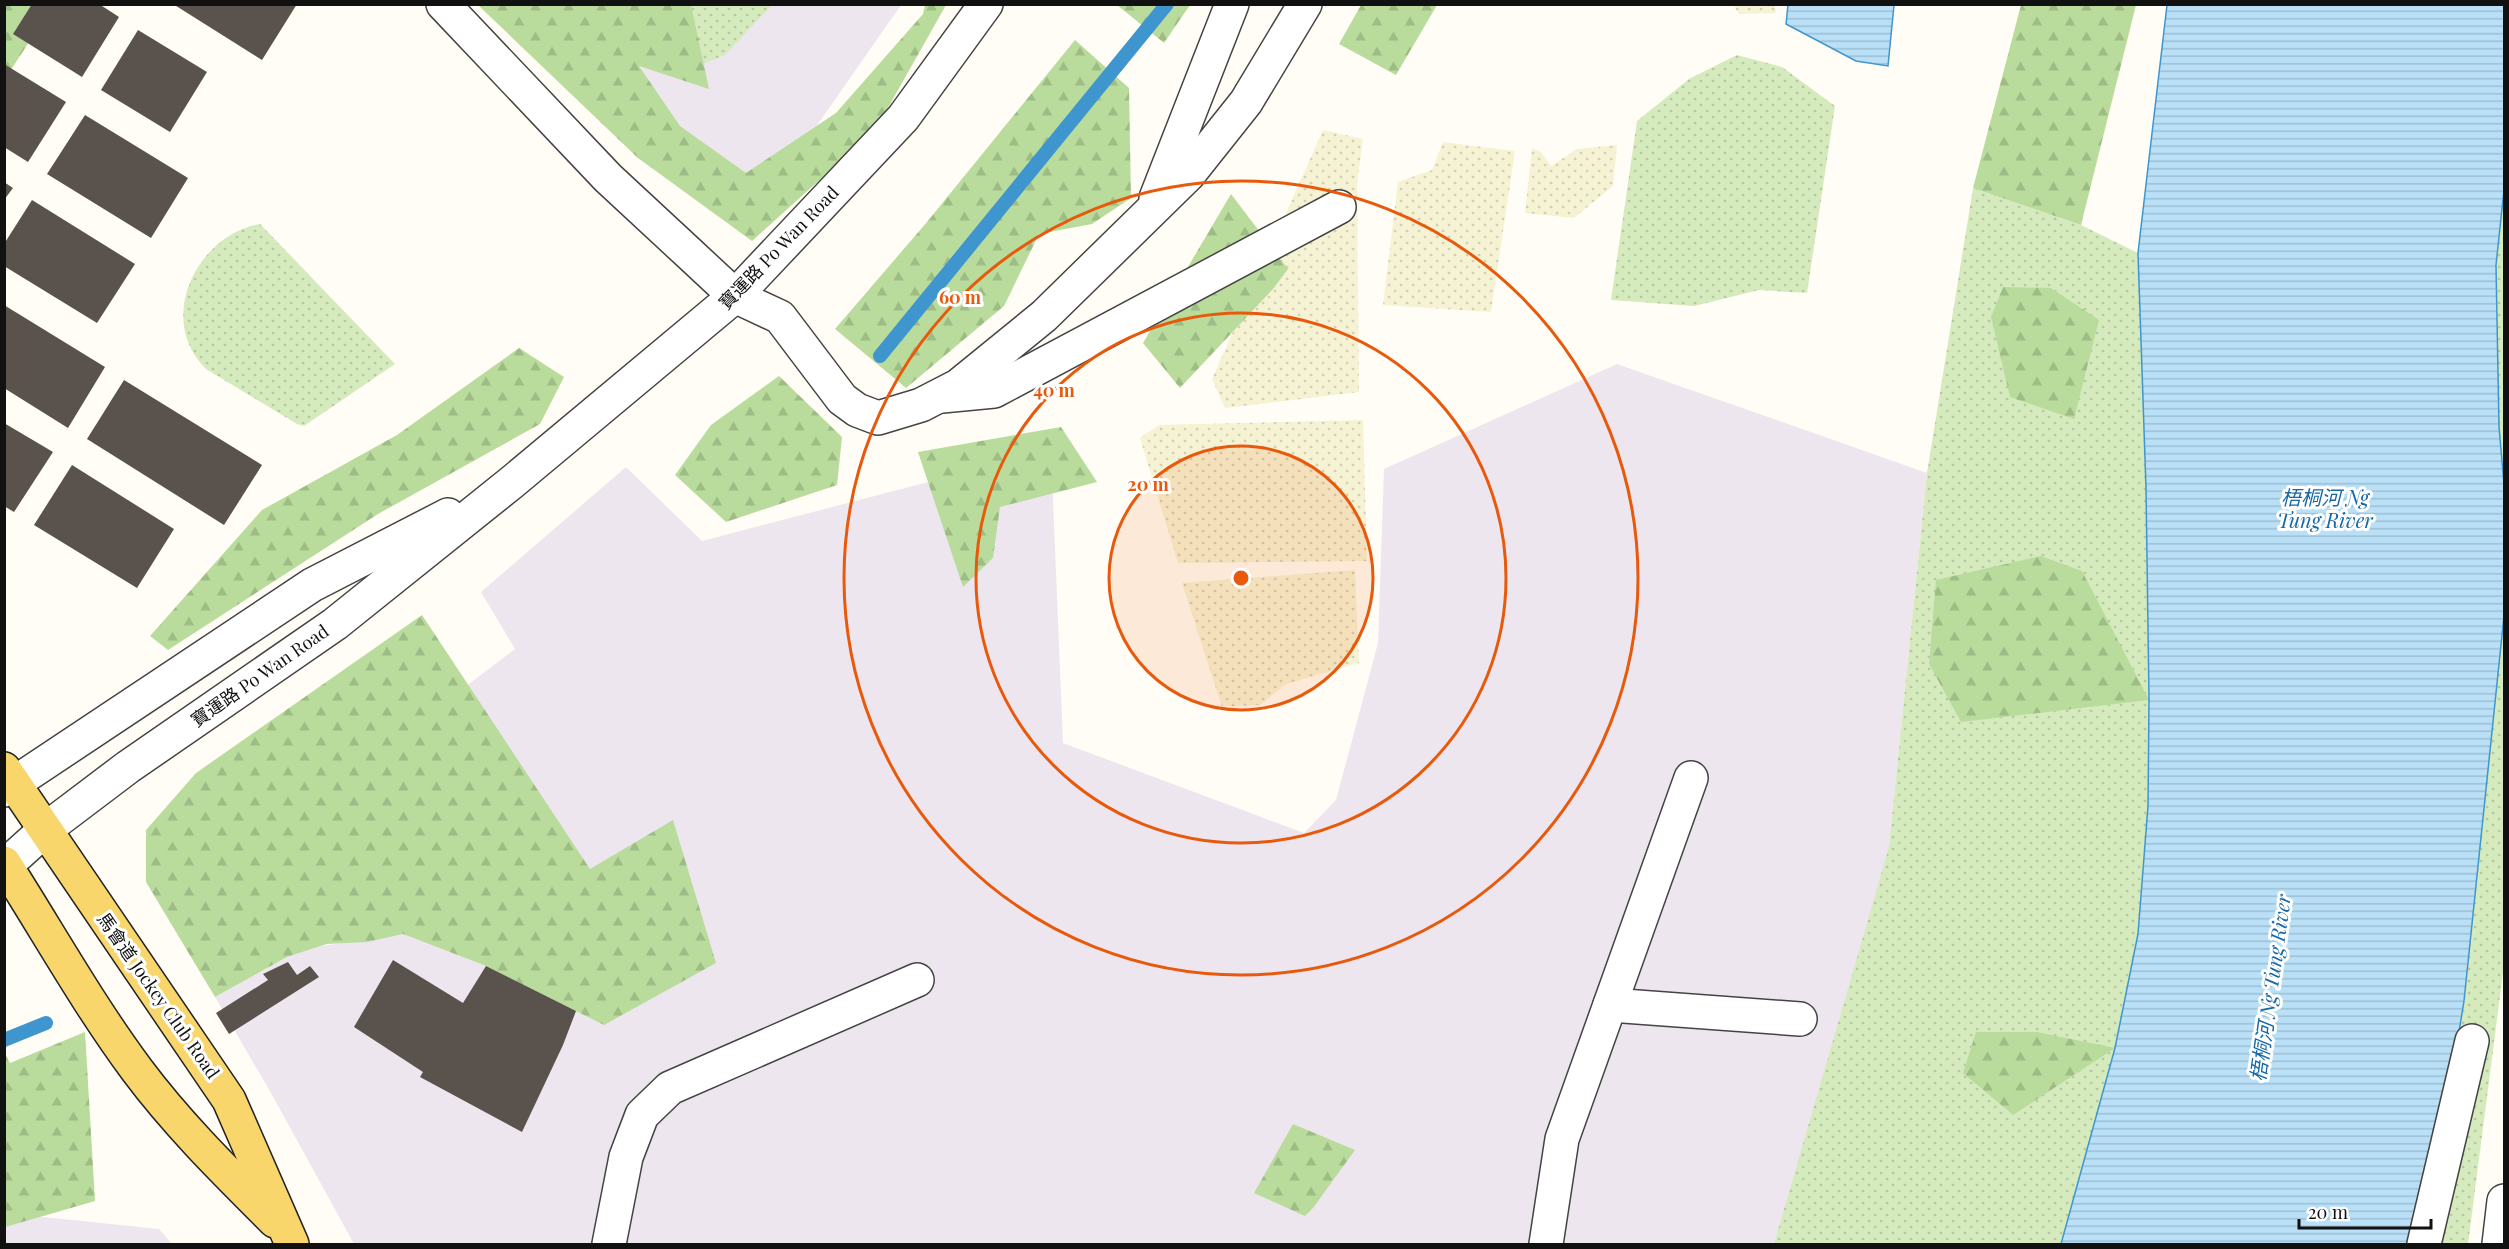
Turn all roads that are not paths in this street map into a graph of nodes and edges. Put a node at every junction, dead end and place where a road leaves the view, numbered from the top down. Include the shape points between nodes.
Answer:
1 (443, 4) edge
2 (986, 4) edge
3 (1232, 4) edge
4 (1305, 4) edge
5 (1339, 207) dead end
6 (1151, 212) junction
7 (735, 296) junction
8 (937, 397) junction
9 (511, 483) junction
10 (1691, 778) dead end
11 (8, 781) edge
12 (46, 829) junction
13 (5, 864) edge
14 (917, 980) dead end
15 (1610, 1005) junction
16 (1800, 1019) dead end
17 (2472, 1041) dead end
18 (2505, 1202) edge
19 (290, 1240) edge
20 (609, 1245) edge
21 (1546, 1245) edge
22 (2424, 1245) edge
23 (2499, 1245) edge

1 - 7 street via 608,178
2 - 7 street, 寶運路 Po Wan Road via 903,118
3 - 6 street
4 - 6 street via 1246,102 1188,175
5 - 8 street via 994,391
6 - 8 street via 1044,316 958,386
7 - 8 street via 780,317 842,399 858,410 878,418
7 - 9 street, 寶運路 Po Wan Road
9 - 11 street, 寶運路 Po Wan Road via 312,585
9 - 12 street, 寶運路 Po Wan Road via 335,624 128,767
10 - 15 street
11 - 12 main road, 馬會道 Jockey Club Road
12 - 13 street, 寶運路 Po Wan Road
12 - 19 main road, 馬會道 Jockey Club Road via 229,1100
13 - 19 main road, 馬會道 Jockey Club Road via 136,1069 185,1130
14 - 20 street via 670,1088 642,1115 638,1125 626,1157
15 - 16 street
15 - 21 street via 1562,1139
17 - 22 street
18 - 23 street

